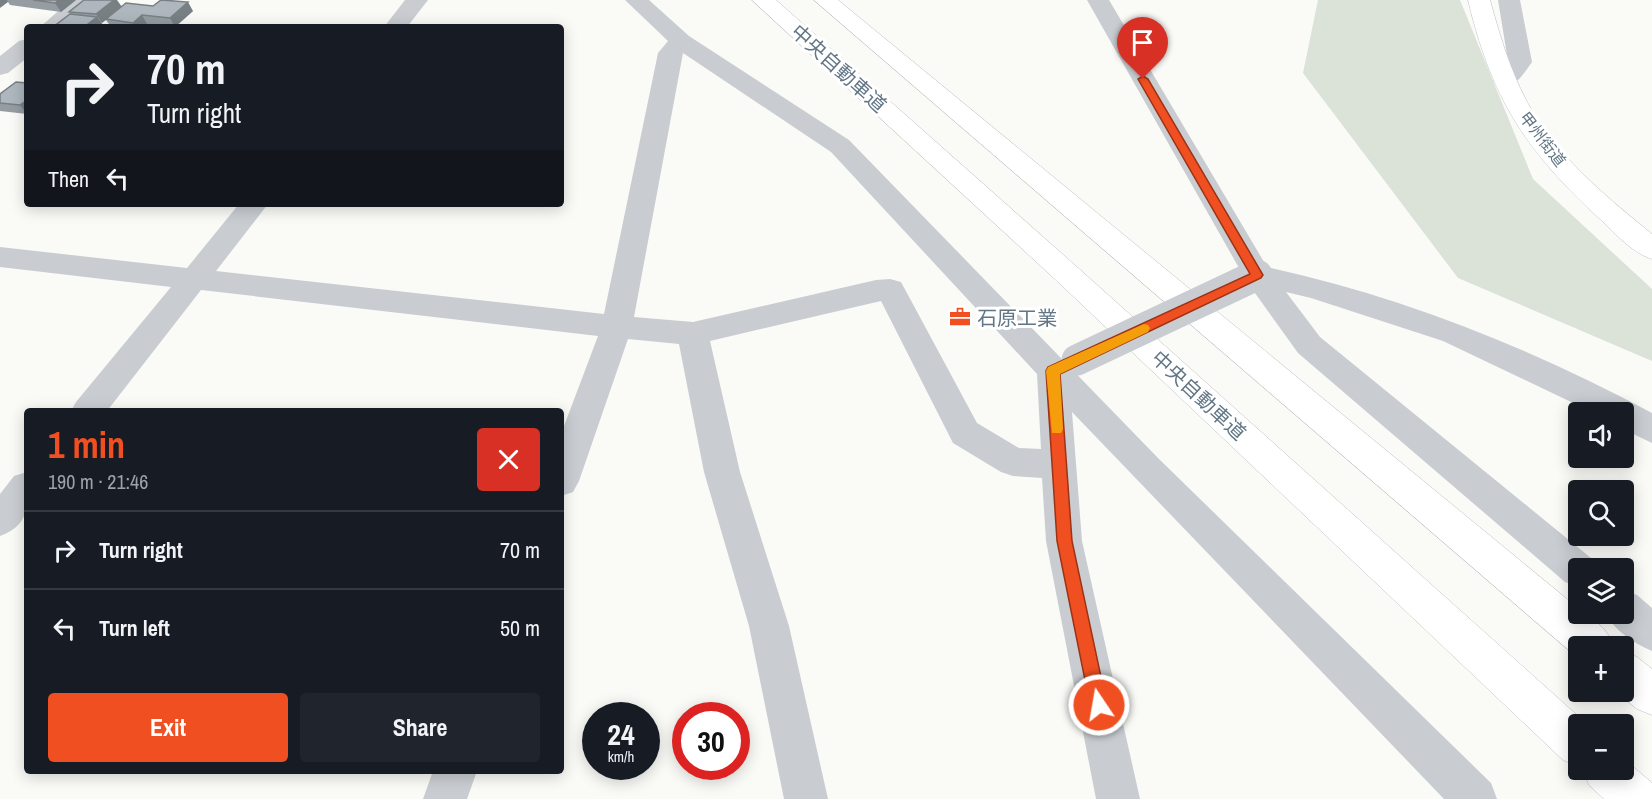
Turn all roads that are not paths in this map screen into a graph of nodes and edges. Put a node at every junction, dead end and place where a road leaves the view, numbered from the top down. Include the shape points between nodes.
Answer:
1 (84, 0) edge
2 (417, 0) edge
3 (636, 0) edge
4 (763, 0) edge
5 (825, 0) edge
6 (1098, 0) edge
7 (1479, 0) edge
8 (1509, 0) edge
9 (55, 24) edge
10 (397, 24) edge
11 (681, 41) junction
12 (24, 48) edge
13 (0, 68) edge
14 (1504, 80) junction
15 (252, 207) edge
16 (1652, 249) edge
17 (0, 257) edge
18 (1257, 275) junction
19 (194, 279) junction
20 (617, 327) junction
21 (693, 334) junction
22 (1065, 365) junction
23 (1599, 402) edge
24 (90, 408) edge
25 (1634, 419) edge
26 (1652, 429) edge
27 (1059, 464) junction
28 (564, 473) edge
29 (24, 491) edge
30 (0, 520) edge
31 (1568, 562) edge
32 (1634, 617) edge
33 (1652, 632) edge
34 (1582, 636) edge
35 (1634, 680) edge
36 (1652, 695) edge
37 (1568, 736) edge
38 (454, 774) edge
39 (1615, 780) edge
40 (445, 799) edge
41 (806, 799) edge
42 (1118, 799) edge
43 (1475, 799) edge
44 (1637, 799) edge

1 - 9 street
2 - 10 street
3 - 11 street
4 - 37 highway, 中央自動車道
5 - 34 highway, 中央自動車道
6 - 18 street
7 - 14 highway, 甲州街道
8 - 14 street via 1520,62
11 - 20 street via 670,53
11 - 22 street via 840,146
12 - 13 street
14 - 16 highway, 甲州街道 via 1532,130 1560,164
15 - 19 street
17 - 19 street
18 - 22 street, bridge
18 - 23 street via 1314,288 1454,333
18 - 31 street via 1309,345
19 - 20 street
19 - 24 street
20 - 21 street
20 - 28 street
21 - 27 street via 890,290 965,433 1013,462
21 - 41 street via 722,472 770,626
22 - 27 street
22 - 43 street
25 - 26 street
27 - 42 street via 1064,541
29 - 30 street
32 - 33 street
35 - 36 highway
38 - 40 street
39 - 44 highway

